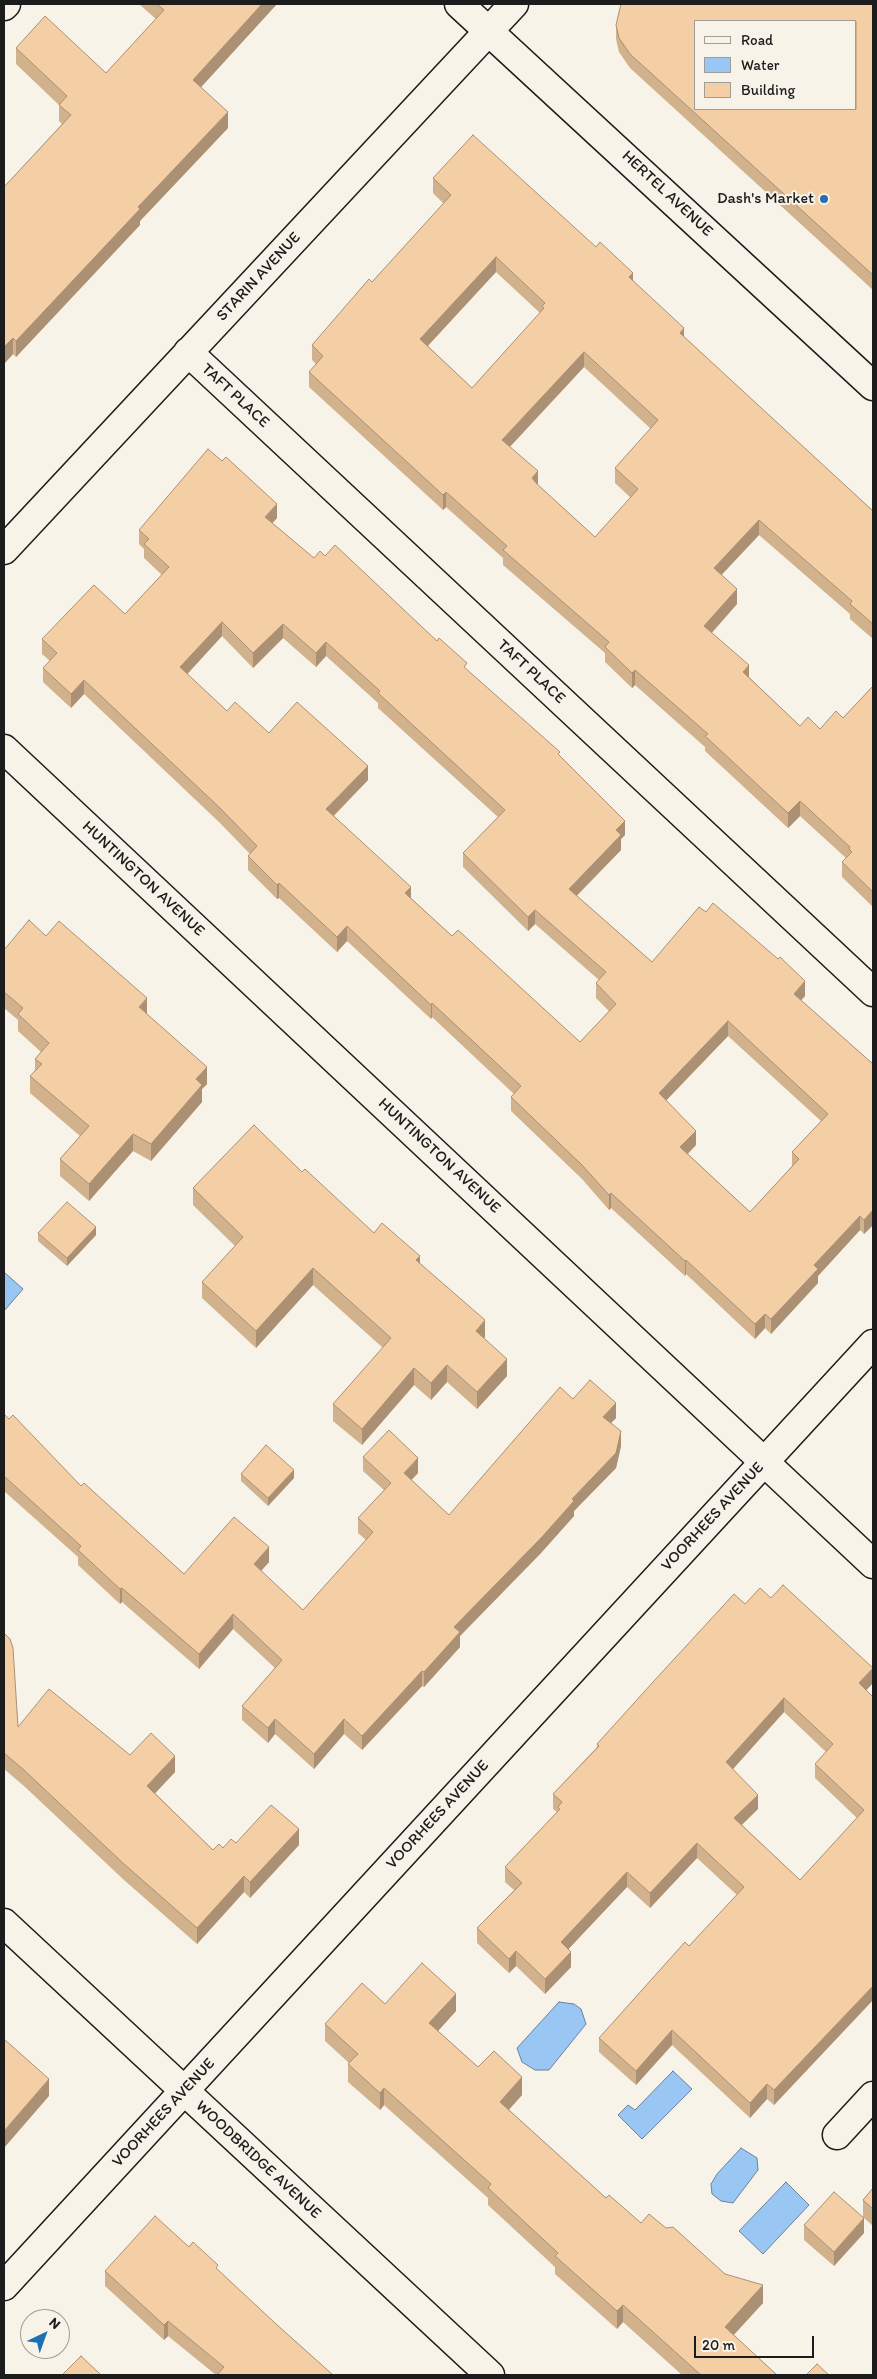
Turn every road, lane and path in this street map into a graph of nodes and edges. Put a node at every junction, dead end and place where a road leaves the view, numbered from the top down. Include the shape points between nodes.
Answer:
1 (459, 4) edge
2 (514, 4) edge
3 (489, 31) junction
4 (188, 352) junction
5 (873, 386) edge
6 (4, 550) edge
7 (4, 749) edge
8 (873, 992) edge
9 (873, 1344) edge
10 (765, 1460) junction
11 (873, 1564) edge
12 (4, 1923) edge
13 (183, 2091) junction
14 (873, 2096) edge
15 (837, 2135) dead end
16 (4, 2286) edge
17 (490, 2375) edge

1 - 3 street, HERTEL AVENUE
2 - 3 street, STARIN AVENUE
3 - 4 street, STARIN AVENUE
3 - 5 street, HERTEL AVENUE
4 - 6 street, STARIN AVENUE
4 - 8 street, TAFT PLACE
7 - 10 street, HUNTINGTON AVENUE
9 - 10 street, VOORHEES AVENUE
10 - 11 street, HUNTINGTON AVENUE
10 - 13 street, VOORHEES AVENUE
12 - 13 street, WOODBRIDGE AVENUE
13 - 16 street, VOORHEES AVENUE
13 - 17 street, WOODBRIDGE AVENUE
14 - 15 street

